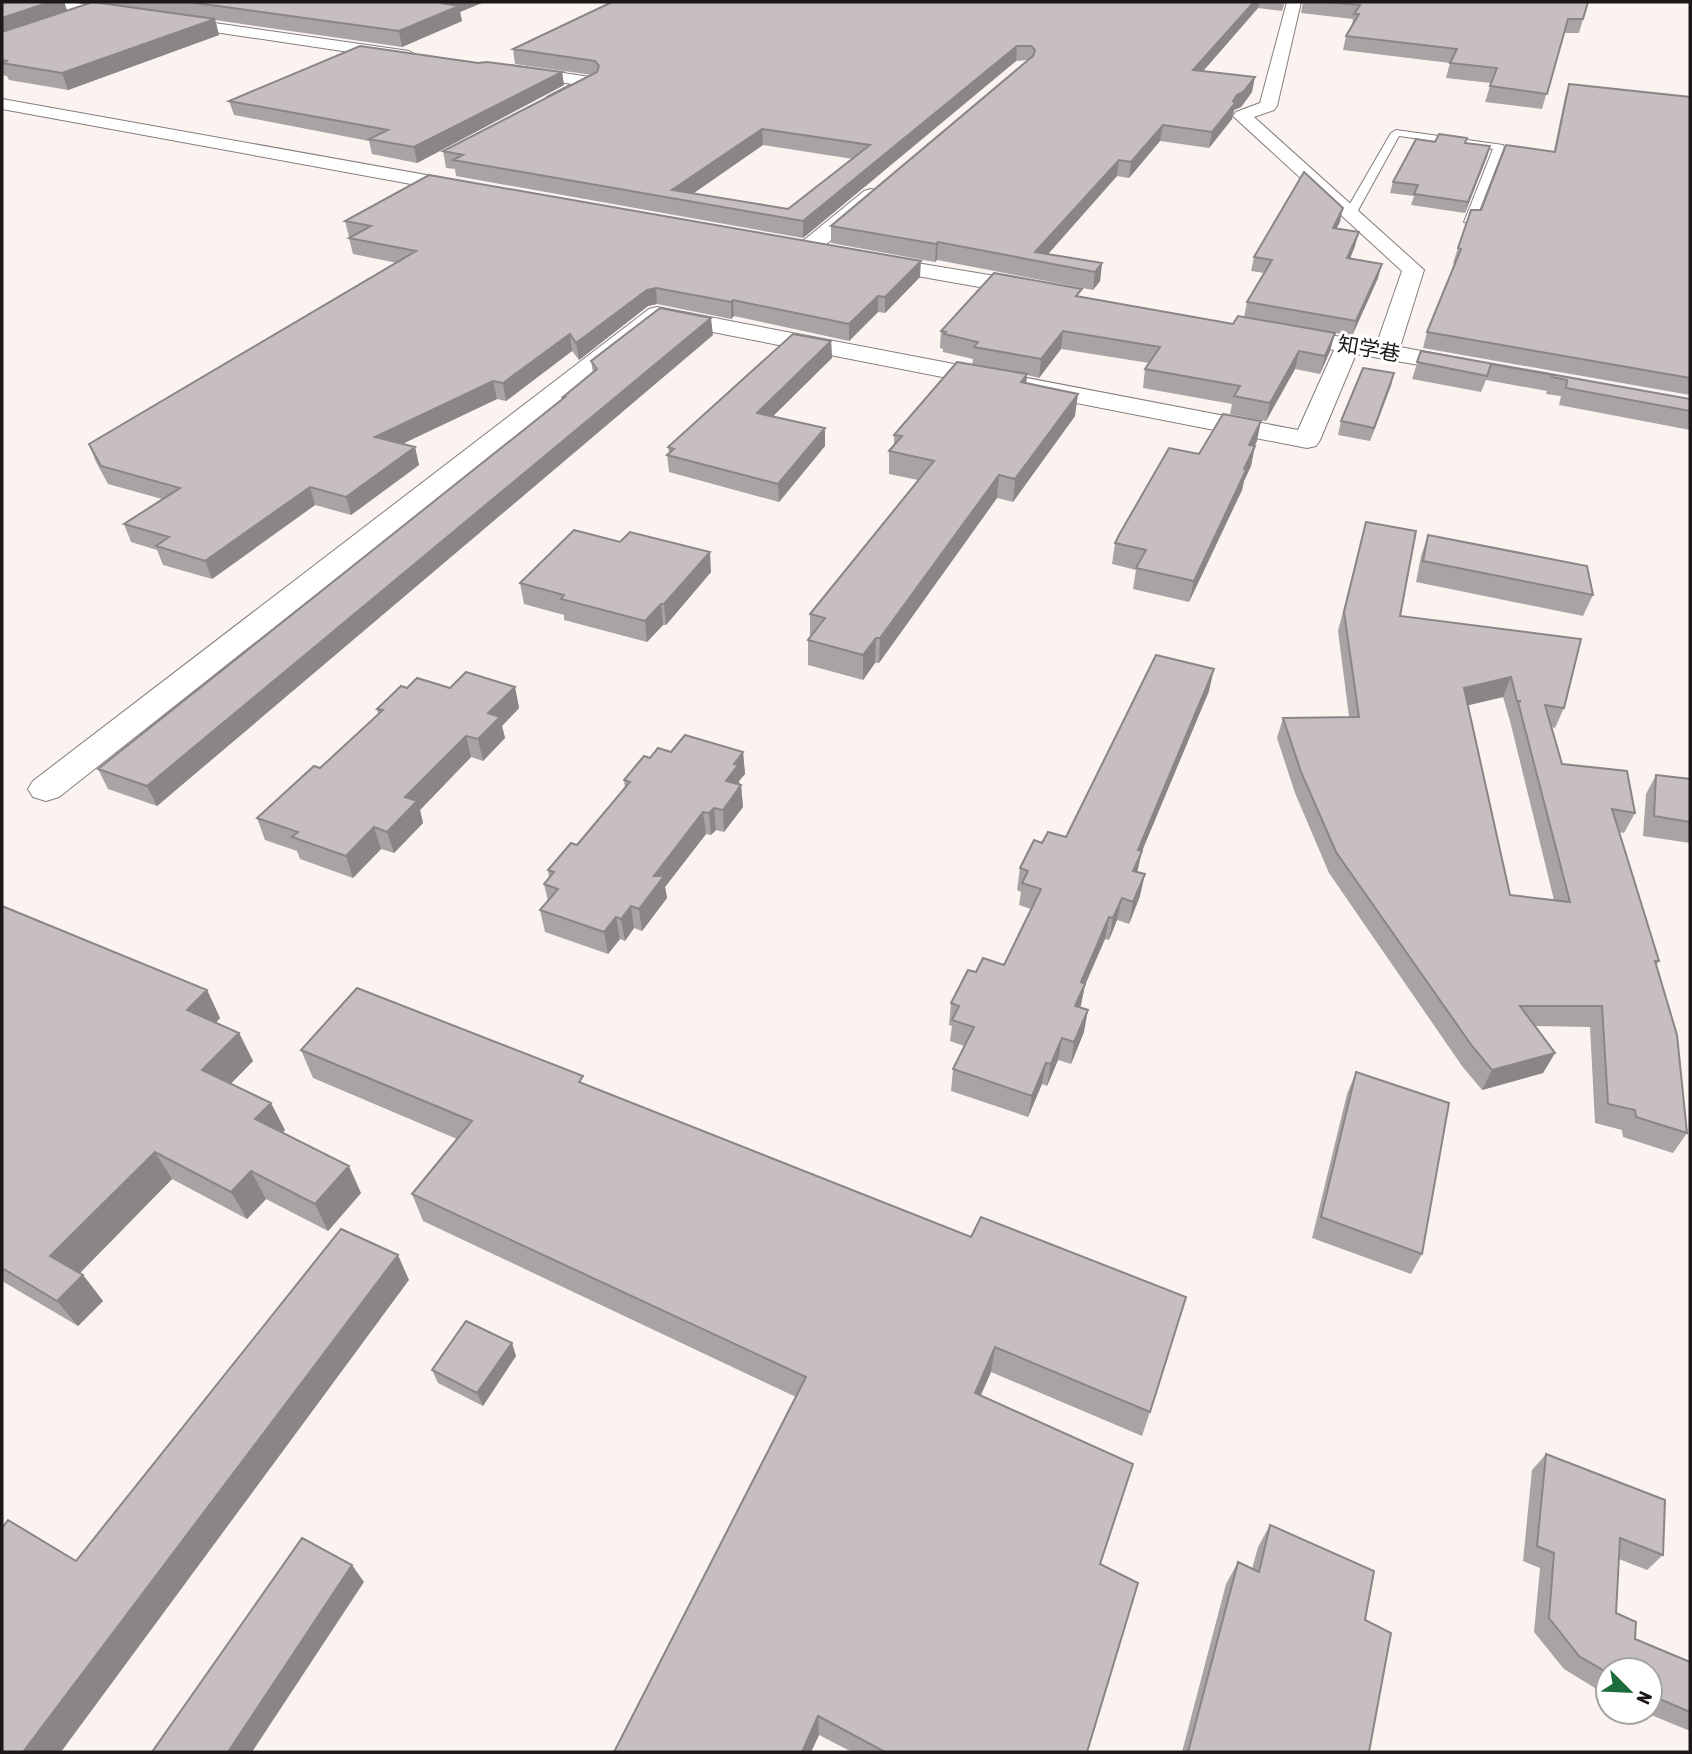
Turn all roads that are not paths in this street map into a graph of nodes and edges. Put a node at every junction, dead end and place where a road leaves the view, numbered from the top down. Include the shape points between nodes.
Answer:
1 (41, 2) edge
2 (125, 2) edge
3 (1294, 2) edge
4 (100, 10) junction
5 (63, 22) edge
6 (426, 58) edge
7 (495, 68) edge
8 (2, 104) edge
9 (541, 108) edge
10 (432, 165) edge
11 (407, 178) junction
12 (889, 180) edge
13 (488, 192) edge
14 (1350, 214) junction
15 (1470, 222) edge
16 (780, 245) edge
17 (806, 250) junction
18 (1063, 295) edge
19 (1253, 329) edge
20 (1348, 345) junction
21 (1386, 352) junction
22 (1492, 371) edge
23 (46, 789) dead end

1 - 4 street
2 - 4 street
3 - 14 street via 1268,106 1242,116
4 - 5 street
4 - 6 street
7 - 9 street via 590,82
8 - 11 street
10 - 11 street
11 - 13 street
12 - 17 street
14 - 15 lane via 1396,133 1499,147
14 - 21 street via 1413,270
16 - 17 street
17 - 18 street
19 - 20 street, 知学巷
20 - 21 street, 知学巷
20 - 23 street via 1307,440 657,314
21 - 22 street, 知学巷

